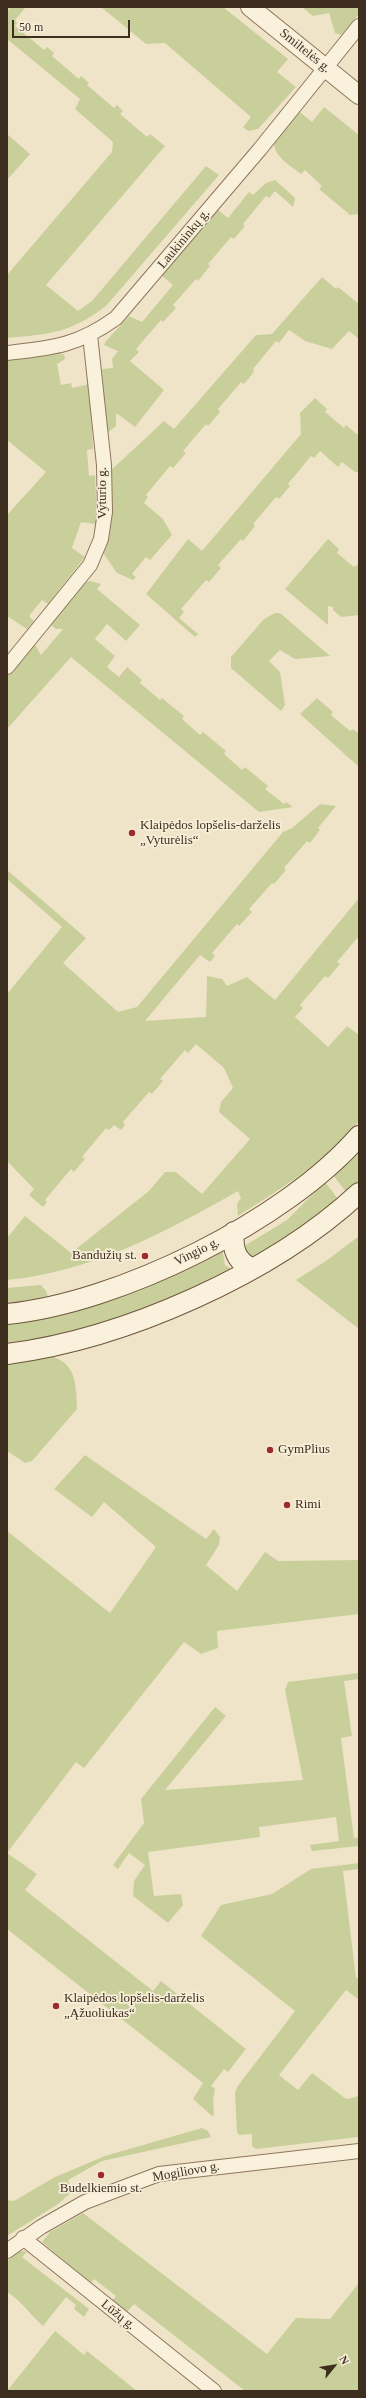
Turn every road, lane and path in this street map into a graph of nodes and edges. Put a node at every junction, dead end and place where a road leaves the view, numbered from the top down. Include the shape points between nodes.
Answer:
1 (250, 7) edge
2 (359, 26) edge
3 (325, 68) junction
4 (359, 95) edge
5 (90, 335) junction
6 (7, 353) edge
7 (7, 667) edge
8 (359, 1136) edge
9 (359, 1193) edge
10 (234, 1232) junction
11 (251, 1268) junction
12 (7, 1314) edge
13 (7, 1354) edge
14 (359, 2151) edge
15 (23, 2238) junction
16 (7, 2251) edge
17 (214, 2391) edge

1 - 3 street, Smiltelės g.
2 - 3 street, Laukininkų g.
3 - 4 street, Smiltelės g.
3 - 5 street, Laukininkų g. via 260,149 116,318
5 - 6 street, Laukininkų g. via 74,343
5 - 7 street, Vyturio g. via 104,465 105,512 100,539 90,565
8 - 10 main road, Vingio g. via 292,1196
9 - 11 main road via 314,1229
10 - 11 main road via 234,1249 238,1258
10 - 12 main road, Vingio g. via 123,1285 79,1300
11 - 13 main road via 184,1303 139,1320 29,1351
14 - 15 street, Mogiliovo g. via 158,2174 85,2202
15 - 16 street, Mogiliovo g.
15 - 17 street, Lūžų g.

